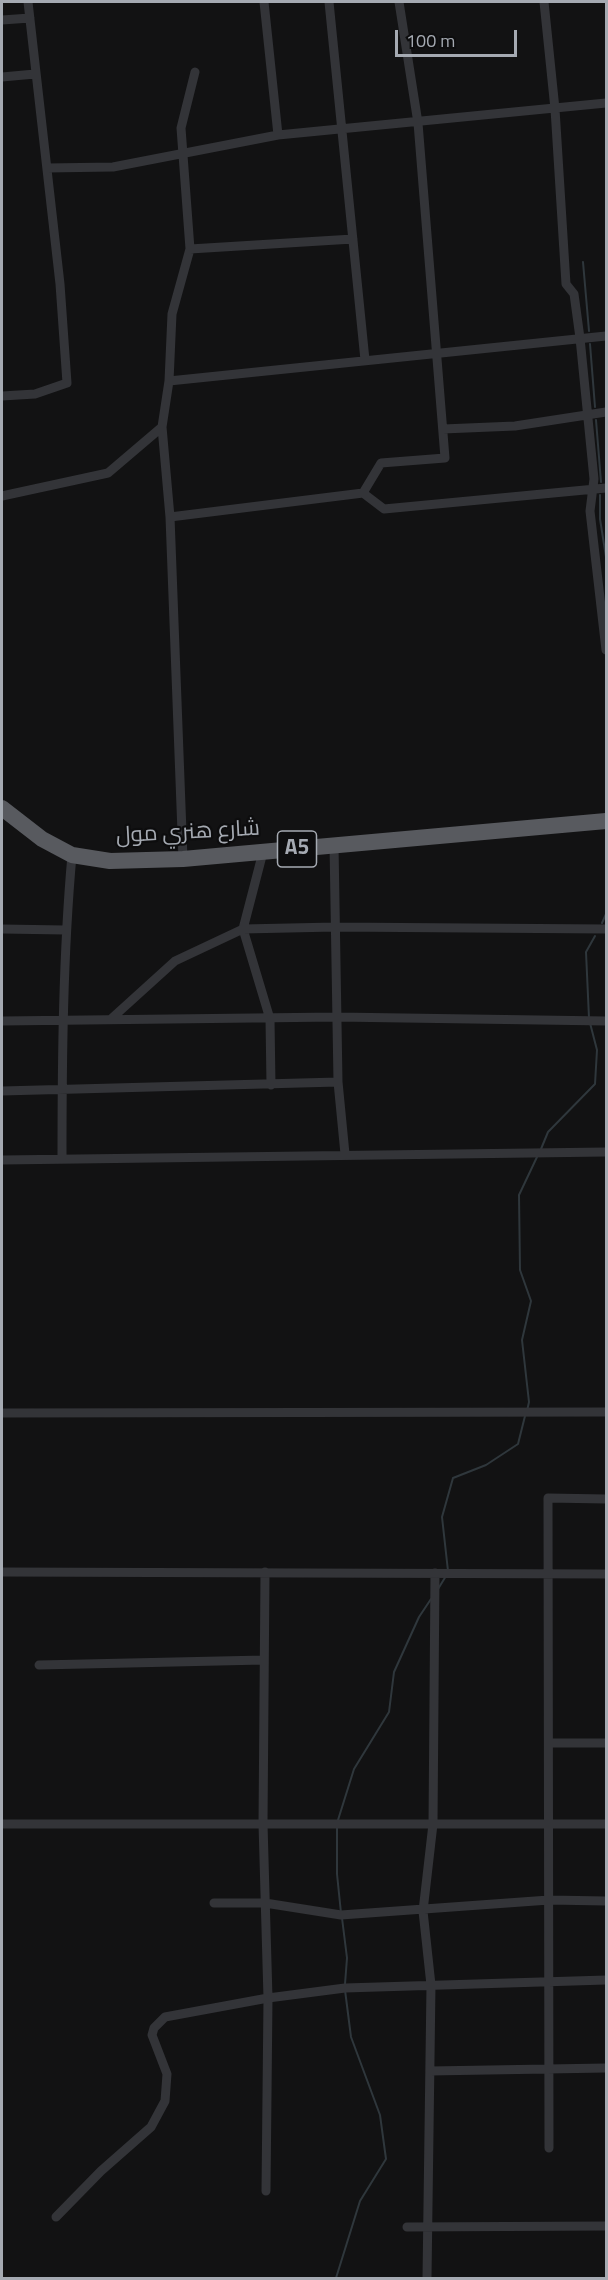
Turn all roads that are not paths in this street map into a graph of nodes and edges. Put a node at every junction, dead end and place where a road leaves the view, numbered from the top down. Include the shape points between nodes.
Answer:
1 (28, 2) edge
2 (264, 2) edge
3 (329, 2) edge
4 (399, 2) edge
5 (544, 2) edge
6 (30, 18) junction
7 (2, 20) edge
8 (195, 72) dead end
9 (36, 74) junction
10 (2, 77) edge
11 (606, 103) edge
12 (555, 109) junction
13 (418, 123) junction
14 (342, 129) junction
15 (278, 135) junction
16 (183, 152) junction
17 (47, 168) junction
18 (353, 239) junction
19 (190, 249) junction
20 (606, 336) edge
21 (580, 338) junction
22 (437, 353) junction
23 (365, 360) junction
24 (169, 381) junction
25 (2, 396) edge
26 (606, 412) edge
27 (587, 414) junction
28 (162, 427) junction
29 (443, 429) junction
30 (606, 488) edge
31 (593, 489) junction
32 (363, 493) junction
33 (2, 496) edge
34 (171, 516) junction
35 (606, 563) edge
36 (596, 565) junction
37 (606, 650) edge
38 (2, 808) edge
39 (606, 821) edge
40 (334, 844) junction
41 (263, 852) junction
42 (72, 855) junction
43 (183, 859) junction
44 (335, 927) junction
45 (2, 929) edge
46 (243, 929) junction
47 (606, 929) edge
48 (65, 930) junction
49 (337, 1017) junction
50 (62, 1019) junction
51 (111, 1019) junction
52 (270, 1019) junction
53 (2, 1021) edge
54 (606, 1021) edge
55 (338, 1082) junction
56 (271, 1085) junction
57 (62, 1088) junction
58 (2, 1091) edge
59 (606, 1152) edge
60 (345, 1154) junction
61 (62, 1159) junction
62 (2, 1160) edge
63 (606, 1412) edge
64 (2, 1413) edge
65 (606, 1499) edge
66 (2, 1572) edge
67 (265, 1572) junction
68 (435, 1573) junction
69 (548, 1573) junction
70 (606, 1574) edge
71 (264, 1660) junction
72 (39, 1665) dead end
73 (549, 1743) junction
74 (606, 1743) edge
75 (2, 1824) edge
76 (263, 1824) junction
77 (433, 1824) junction
78 (549, 1824) junction
79 (606, 1824) edge
80 (549, 1900) junction
81 (606, 1901) edge
82 (265, 1903) junction
83 (214, 1904) dead end
84 (423, 1911) junction
85 (606, 1980) edge
86 (549, 1982) junction
87 (431, 1985) junction
88 (268, 1998) junction
89 (550, 2068) junction
90 (606, 2068) edge
91 (430, 2071) junction
92 (549, 2148) dead end
93 (266, 2191) dead end
94 (56, 2217) dead end
95 (606, 2226) edge
96 (407, 2227) dead end
97 (429, 2228) junction
98 (427, 2278) edge

1 - 6 street
2 - 15 street
3 - 14 street
4 - 13 street
5 - 12 street
6 - 7 street
6 - 9 street
8 - 16 street via 181,128
9 - 10 street
9 - 17 street
11 - 12 street
12 - 13 street
12 - 21 street via 566,284 574,294
13 - 14 street
13 - 22 street
14 - 15 street
14 - 18 street
15 - 16 street
16 - 17 street via 113,167
16 - 19 street
17 - 25 street via 67,383 35,394
18 - 19 street
18 - 23 street
19 - 24 street via 172,314
20 - 21 street
21 - 22 street
21 - 27 street
22 - 23 street
22 - 29 street
23 - 24 street
24 - 28 street
26 - 27 street
27 - 29 street via 515,426
27 - 31 street
28 - 33 street via 108,473
28 - 34 street
29 - 32 street via 445,458 381,463
30 - 31 street
31 - 32 street via 384,509
31 - 36 street via 590,511
32 - 34 street
34 - 43 street
35 - 36 street
36 - 37 street
38 - 42 highway, شارع هنري مول / A5 via 42,839
39 - 40 highway, شارع هنري مول / A5
40 - 41 highway, شارع هنري مول / A5
40 - 44 street
41 - 43 highway, شارع هنري مول / A5
41 - 46 street
42 - 43 highway, شارع هنري مول / A5 via 110,861
42 - 48 street
44 - 46 street
44 - 47 street
44 - 49 street
45 - 48 street
46 - 51 street via 175,961
46 - 52 street
48 - 50 street
49 - 52 street
49 - 54 street
49 - 55 street
50 - 51 street
50 - 53 street
50 - 57 street
51 - 52 street
52 - 56 street
55 - 56 street
55 - 60 street
56 - 57 street
57 - 58 street
57 - 61 street
59 - 60 street
60 - 61 street
61 - 62 street
63 - 64 street
65 - 69 street via 548,1498
66 - 67 street
67 - 68 street
67 - 71 street
68 - 69 street
68 - 77 street
69 - 70 street
69 - 73 street
71 - 72 street
71 - 76 street
73 - 74 street
73 - 78 street
75 - 76 street
76 - 77 street
76 - 82 street
77 - 78 street
77 - 84 street
78 - 79 street
78 - 80 street
80 - 81 street
80 - 84 street
80 - 86 street
82 - 83 street
82 - 84 street via 341,1915
82 - 88 street
84 - 87 street
85 - 86 street
86 - 87 street
86 - 89 street
87 - 88 street via 345,1988
87 - 91 street
88 - 93 street
88 - 94 street via 180,2012 165,2017 154,2028 152,2035 167,2074 165,2101 151,2127
89 - 90 street
89 - 91 street
89 - 92 street
91 - 97 street
95 - 97 street
96 - 97 street
97 - 98 street

